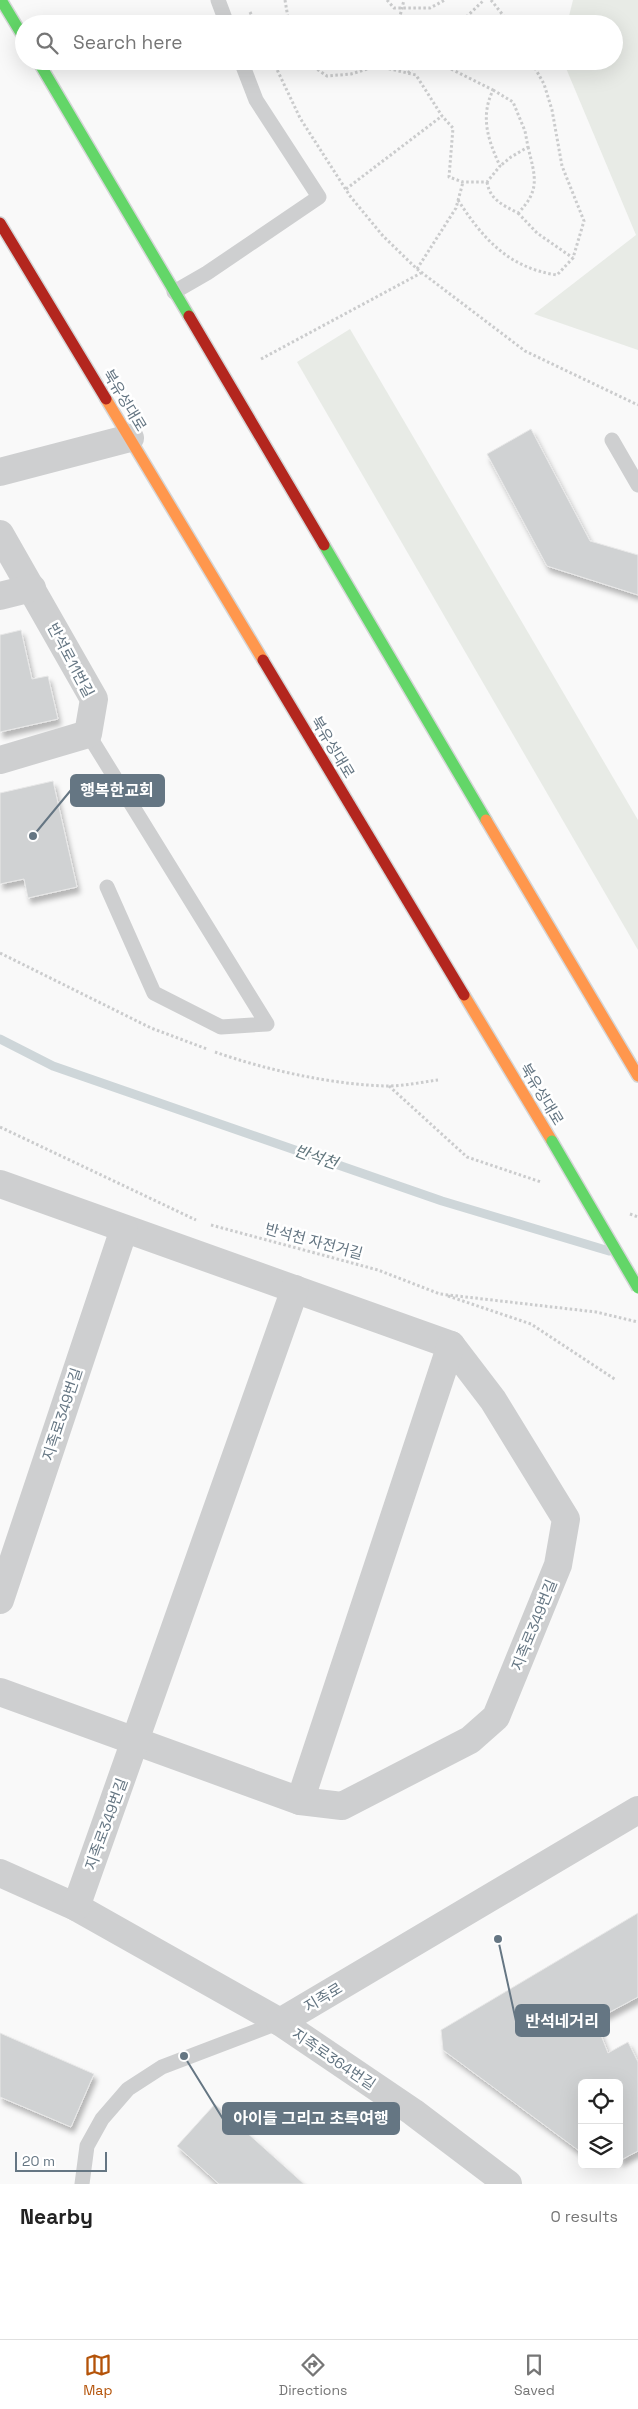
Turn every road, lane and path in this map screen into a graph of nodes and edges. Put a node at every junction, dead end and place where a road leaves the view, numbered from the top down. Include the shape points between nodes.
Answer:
1 (1, 0) edge
2 (218, 0) edge
3 (286, 0) edge
4 (387, 0) edge
5 (404, 0) edge
6 (445, 0) edge
7 (484, 0) edge
8 (491, 0) edge
9 (402, 8) junction
10 (224, 15) edge
11 (288, 15) edge
12 (400, 15) edge
13 (468, 15) edge
14 (503, 15) edge
15 (15, 23) edge
16 (43, 70) edge
17 (244, 70) edge
18 (277, 70) edge
19 (319, 70) edge
20 (364, 70) edge
21 (395, 70) edge
22 (411, 70) edge
23 (453, 70) edge
24 (536, 70) edge
25 (408, 73) junction
26 (493, 90) junction
27 (442, 116) junction
28 (528, 147) junction
29 (500, 166) junction
30 (463, 182) junction
31 (487, 182) junction
32 (346, 189) junction
33 (458, 200) junction
34 (518, 213) junction
35 (0, 223) edge
36 (574, 258) junction
37 (417, 268) junction
38 (421, 273) junction
39 (174, 292) junction
40 (261, 359) dead end
41 (638, 405) edge
42 (130, 438) junction
43 (612, 440) dead end
44 (0, 472) edge
45 (638, 485) edge
46 (0, 534) edge
47 (32, 588) junction
48 (0, 596) edge
49 (88, 734) junction
50 (0, 760) edge
51 (106, 887) dead end
52 (638, 1076) edge
53 (389, 1086) dead end
54 (0, 1127) edge
55 (0, 1184) edge
56 (547, 1184) dead end
57 (624, 1211) dead end
58 (638, 1217) edge
59 (124, 1229) junction
60 (638, 1288) edge
61 (295, 1290) junction
62 (440, 1294) junction
63 (638, 1322) edge
64 (451, 1345) junction
65 (616, 1380) dead end
66 (0, 1600) edge
67 (0, 1692) edge
68 (135, 1741) junction
69 (300, 1801) junction
70 (638, 1810) edge
71 (0, 1874) edge
72 (76, 1907) junction
73 (280, 2022) junction
74 (82, 2184) edge
75 (508, 2184) edge

1 - 15 main road
2 - 10 lane
3 - 11 path
4 - 9 path via 394,8
5 - 9 path
6 - 9 path via 430,8
7 - 13 path
8 - 14 path
9 - 12 path
16 - 39 main road
17 - 39 lane via 256,100 319,197
18 - 32 path via 300,118
19 - 20 path via 328,76
21 - 25 path
22 - 25 path
23 - 26 path
24 - 36 path via 552,110 562,166 584,221
25 - 27 path via 416,75
26 - 28 path via 513,102
26 - 29 path via 486,106 486,126
27 - 30 path via 453,128 449,177
27 - 32 path
28 - 29 path
28 - 34 path via 536,186 529,202
29 - 31 path
30 - 31 path
30 - 33 path
31 - 34 path via 489,193 499,203
32 - 37 path via 382,236
33 - 36 path via 491,244 519,263 557,275
33 - 37 path
34 - 36 path via 537,233
35 - 42 main road, 북유성대로
37 - 38 path
38 - 40 path
38 - 41 path via 525,350
39 - 52 main road
42 - 44 street
42 - 60 main road, 북유성대로, bridge
43 - 45 lane
46 - 47 street, 반석로11번길
47 - 48 street
47 - 49 street, 반석로11번길 via 94,699
49 - 50 street
49 - 51 lane via 268,1024 221,1026 154,993
53 - 56 path via 467,1157
54 - 62 path, 반석천 자전거길 via 202,1223 378,1270
55 - 59 street
57 - 58 path
59 - 61 street
59 - 66 street, 지족로349번길
61 - 64 street
61 - 68 street, 지족로349번길
62 - 63 path, 반석천 자전거길 via 596,1312
62 - 65 path via 531,1324
64 - 69 street
64 - 69 street, 지족로349번길 via 493,1400 566,1520 558,1565 496,1718 470,1740 342,1806
67 - 68 street, 지족로349번길
68 - 69 street, 지족로349번길
68 - 72 street, 지족로349번길
70 - 73 street, 지족로
71 - 72 street
72 - 73 street
73 - 74 lane via 162,2067 128,2089 102,2119 86,2146
73 - 75 street, 지족로364번길 via 412,2112

